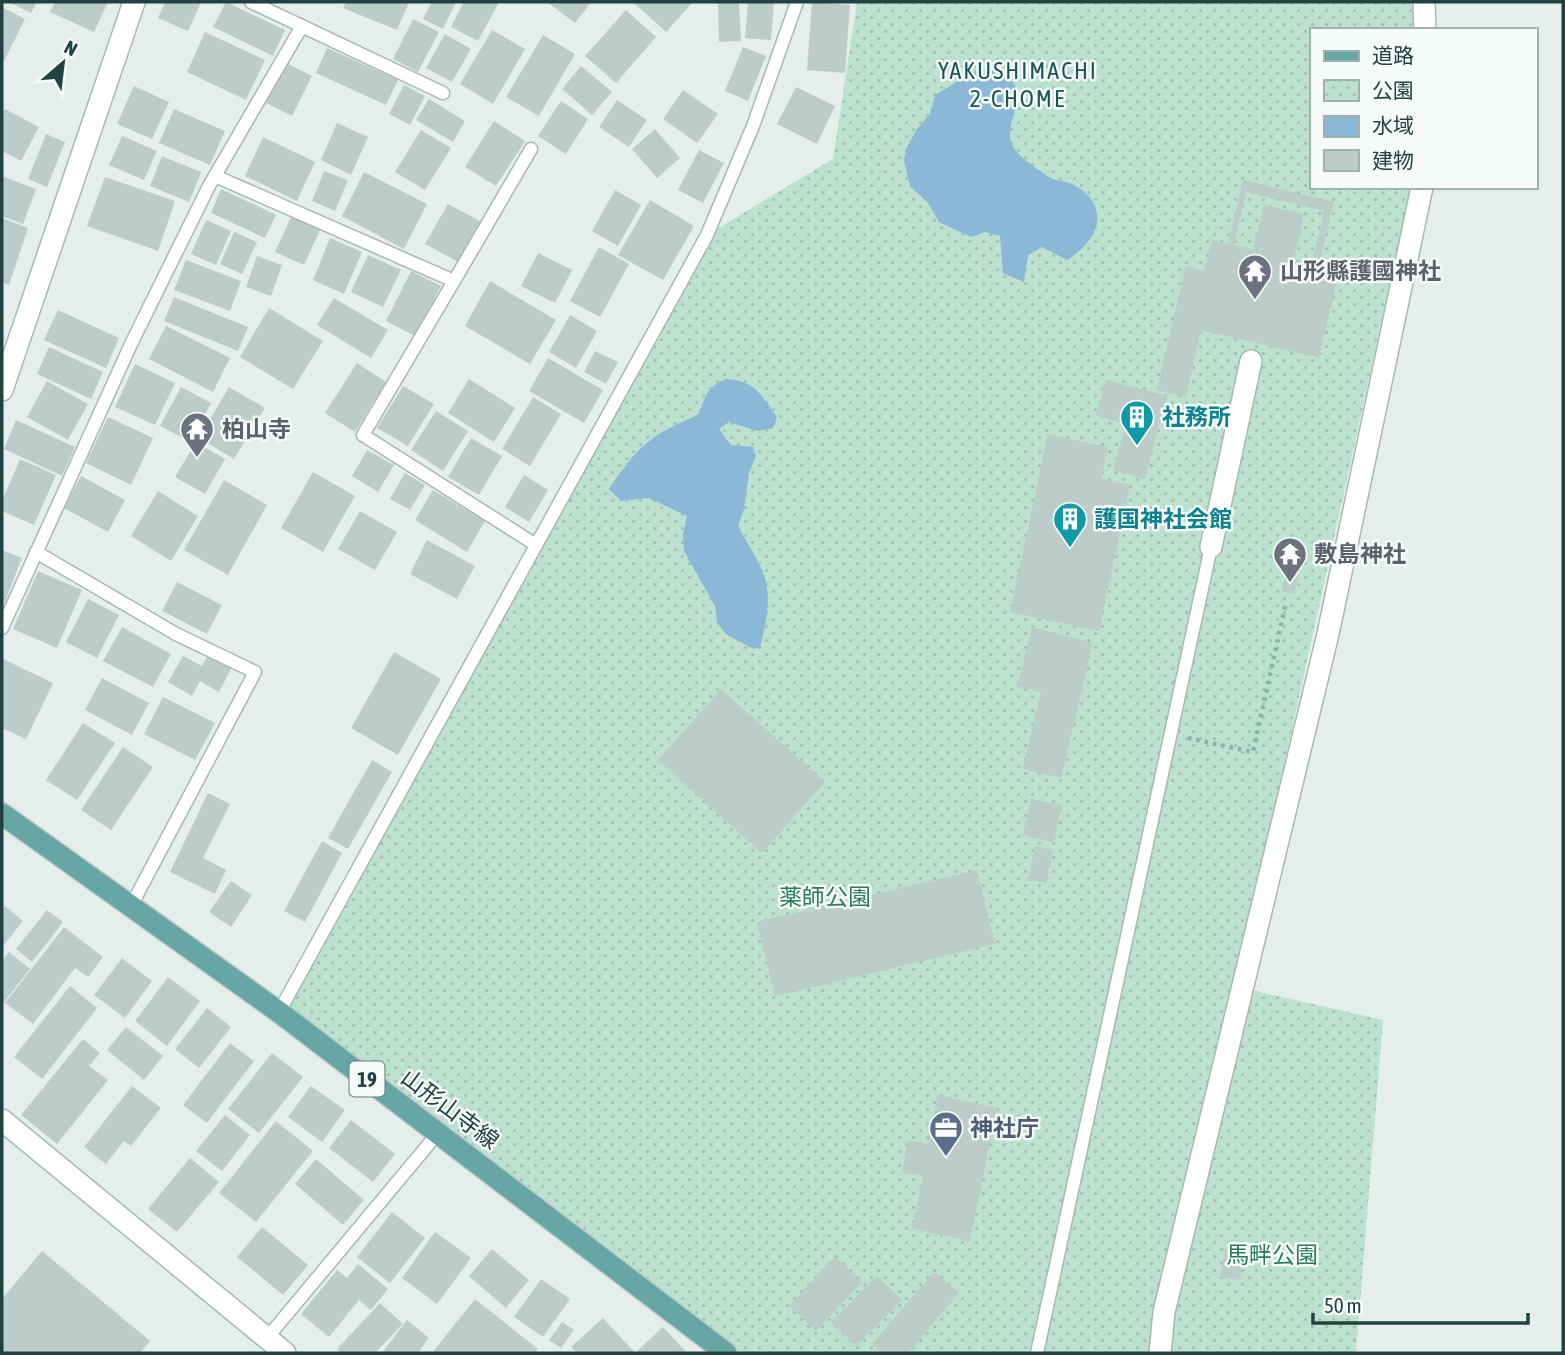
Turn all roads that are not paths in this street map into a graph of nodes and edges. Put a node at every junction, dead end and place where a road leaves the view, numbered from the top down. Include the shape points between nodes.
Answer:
1 (134, 2) edge
2 (251, 2) edge
3 (796, 2) edge
4 (1423, 2) edge
5 (302, 26) junction
6 (1425, 28) edge
7 (443, 93) dead end
8 (530, 149) dead end
9 (215, 176) junction
10 (1422, 189) edge
11 (454, 281) junction
12 (1251, 362) dead end
13 (2, 390) edge
14 (536, 545) junction
15 (1211, 548) joint
16 (36, 552) junction
17 (2, 628) edge
18 (2, 814) edge
19 (131, 906) junction
20 (279, 1012) junction
21 (2, 1119) edge
22 (438, 1133) junction
23 (267, 1338) junction
24 (285, 1353) edge
25 (726, 1353) edge
26 (1037, 1353) edge
27 (1160, 1353) edge

1 - 13 street
2 - 5 lane
3 - 14 lane via 707,235
4 - 6 street
5 - 7 lane
5 - 9 lane
8 - 11 lane
9 - 11 lane
9 - 16 lane via 132,342
10 - 27 street via 1328,634 1167,1299
11 - 14 lane via 363,435
12 - 15 street
14 - 20 lane
15 - 26 lane
16 - 17 lane
16 - 19 lane via 176,634 255,671
18 - 19 main road, 山形山寺線 / 19
19 - 20 main road, 山形山寺線 / 19
20 - 22 main road, 山形山寺線 / 19
21 - 23 street
22 - 23 lane
22 - 25 main road, 山形山寺線 / 19
23 - 24 street

